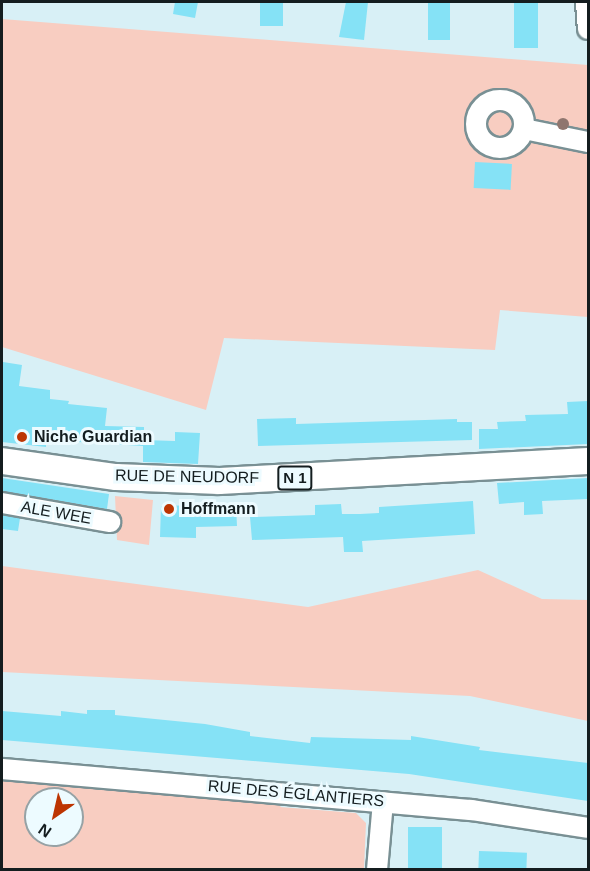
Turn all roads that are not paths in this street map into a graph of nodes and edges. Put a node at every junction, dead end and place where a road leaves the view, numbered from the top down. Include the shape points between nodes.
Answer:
1 (586, 2) edge
2 (588, 29) edge
3 (524, 129) dead end
4 (588, 142) edge
5 (2, 461) edge
6 (588, 461) edge
7 (2, 503) edge
8 (110, 522) dead end
9 (2, 770) edge
10 (383, 801) junction
11 (588, 828) edge
12 (377, 870) edge

1 - 2 street
3 - 4 street
5 - 6 main road, RUE DE NEUDORF / N 1 via 116,477 219,481
7 - 8 street, ALE WEE
9 - 10 street, RUE DES ÉGLANTIERS
10 - 11 street, RUE DES ÉGLANTIERS
10 - 12 street

